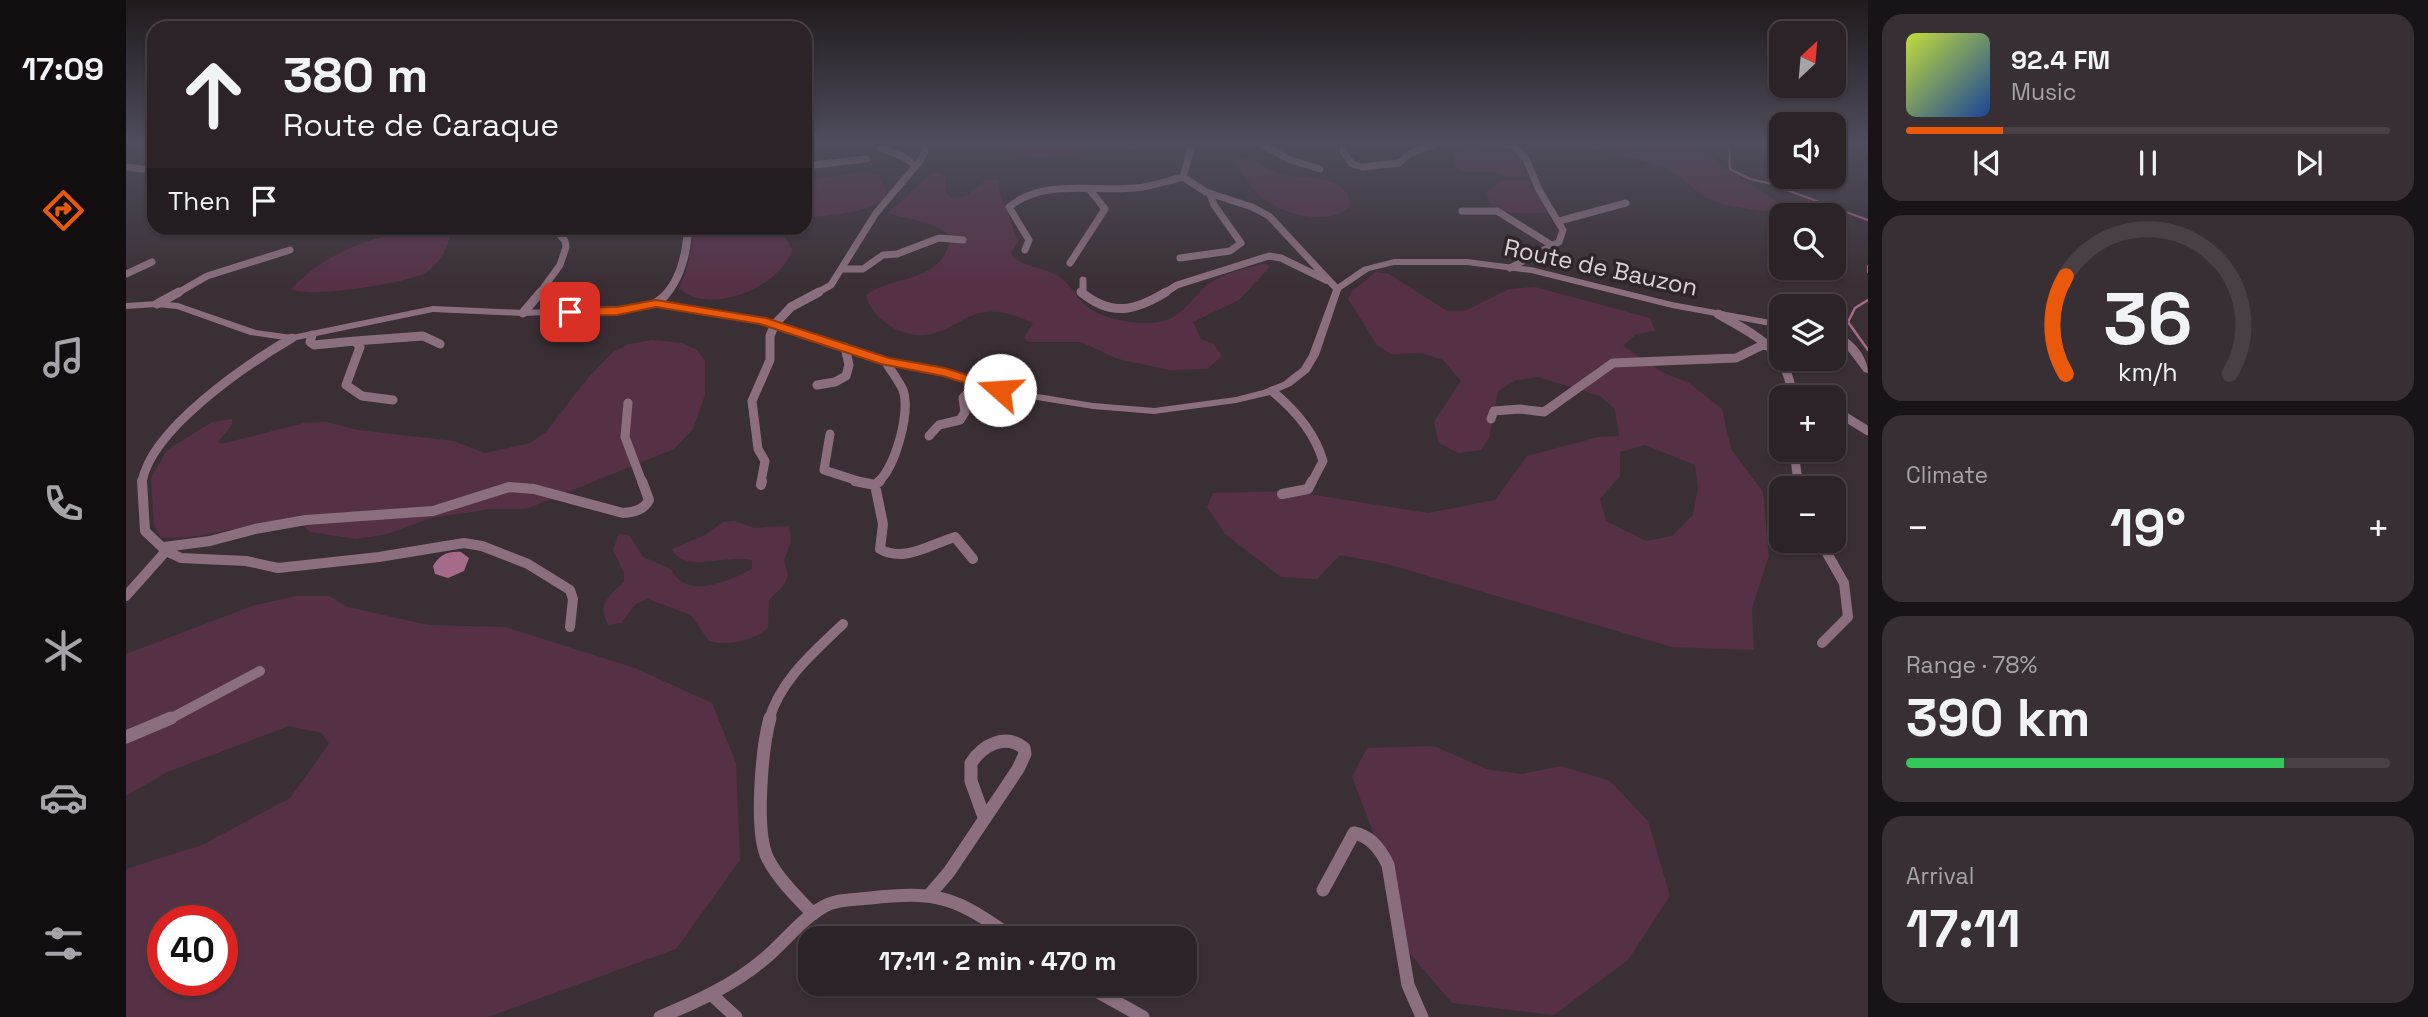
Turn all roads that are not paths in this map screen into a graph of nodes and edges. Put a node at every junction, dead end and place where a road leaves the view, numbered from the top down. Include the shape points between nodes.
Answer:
1 (896, 189) edge
2 (1099, 189) edge
3 (1203, 189) edge
4 (1539, 189) edge
5 (1090, 190) junction
6 (1210, 194) junction
7 (1626, 204) dead end
8 (1462, 211) dead end
9 (1559, 221) junction
10 (560, 235) edge
11 (688, 235) edge
12 (963, 240) dead end
13 (1553, 246) junction
14 (290, 250) dead end
15 (1025, 250) dead end
16 (1180, 258) dead end
17 (152, 262) dead end
18 (1070, 263) dead end
19 (1510, 268) junction
20 (841, 269) junction
21 (126, 274) edge
22 (1083, 280) dead end
23 (1326, 280) junction
24 (1336, 289) junction
25 (656, 303) junction
26 (157, 304) junction
27 (126, 306) edge
28 (523, 313) junction
29 (1718, 314) junction
30 (1769, 323) edge
31 (775, 324) junction
32 (312, 335) junction
33 (292, 338) junction
34 (355, 341) junction
35 (1846, 341) edge
36 (1767, 343) junction
37 (440, 344) dead end
38 (845, 347) junction
39 (886, 362) junction
40 (1868, 370) edge
41 (977, 382) junction
42 (817, 385) dead end
43 (1793, 385) edge
44 (1272, 391) junction
45 (393, 400) dead end
46 (628, 403) dead end
47 (1846, 417) edge
48 (1491, 419) dead end
49 (1868, 431) edge
50 (830, 434) dead end
51 (929, 436) dead end
52 (761, 485) dead end
53 (875, 485) junction
54 (1282, 494) dead end
55 (165, 549) junction
56 (1827, 553) edge
57 (973, 559) dead end
58 (126, 596) edge
59 (843, 624) dead end
60 (570, 627) dead end
61 (1822, 643) dead end
62 (260, 671) dead end
63 (126, 737) edge
64 (984, 817) junction
65 (1324, 890) dead end
66 (931, 893) junction
67 (813, 914) junction
68 (995, 926) edge
69 (713, 996) junction
70 (1105, 996) edge
71 (660, 1017) edge
72 (736, 1017) edge
73 (1143, 1017) edge
74 (1422, 1017) edge

1 - 20 street
2 - 5 street
3 - 6 street
4 - 9 street
5 - 15 street via 1042,191 1012,204 1009,207 1029,240
5 - 18 street via 1105,209
6 - 16 street via 1241,243 1233,250
6 - 23 street via 1269,216
7 - 9 street via 1607,205
8 - 13 street via 1497,211
9 - 13 street via 1563,236
10 - 28 street via 566,248 549,282
11 - 25 street via 672,288
12 - 20 street via 939,239 883,255 863,269
13 - 19 street
14 - 26 street via 207,276
17 - 21 street
19 - 24 street, Route de Bauzon via 1394,262 1366,269
19 - 29 street, Route de Bauzon via 1554,274
20 - 31 street via 831,285 791,307
22 - 23 street via 1081,292 1095,303 1117,309 1143,306 1177,285 1269,256
23 - 24 street
24 - 44 street via 1310,362 1296,378
25 - 28 street via 617,311
25 - 31 street
26 - 27 street
26 - 33 street
28 - 32 street via 433,309
29 - 30 street, Route de Bauzon
29 - 36 street
31 - 38 street
31 - 52 street via 770,360 752,401 758,449 765,461
32 - 33 street
32 - 34 street via 314,345
33 - 55 street via 267,351 201,405 150,457 142,477 145,531
34 - 37 street via 423,336
34 - 45 street via 359,347 346,385 370,399
35 - 40 street
36 - 43 street via 1788,370
36 - 48 street via 1736,358 1613,363 1544,412 1506,409 1494,411
38 - 39 street
38 - 42 street via 850,360 846,376
39 - 41 street
39 - 53 street via 903,390 906,406 893,464
41 - 44 street via 1032,397 1154,411
41 - 51 street via 963,398 965,412 960,420 939,425
44 - 54 street via 1286,402 1313,439 1323,461 1308,489
46 - 55 street via 625,437 649,500 636,512 509,487 433,511 306,520
47 - 49 street
50 - 53 street via 824,470
53 - 57 street via 883,552 895,556 955,537
55 - 58 street
55 - 60 street via 181,558 246,561 278,568 464,543 482,545 528,564 570,590
56 - 61 street via 1844,583 1848,617
59 - 67 street via 802,663 774,702 764,743 761,814 766,856
62 - 63 street via 181,714
64 - 64 street via 969,769 997,740 1010,739 1021,744 1025,754
64 - 66 street
65 - 74 street via 1354,833 1370,839 1384,855 1408,985
66 - 67 street via 835,903
66 - 68 street via 947,896
67 - 69 street via 755,967
69 - 71 street
69 - 72 street
70 - 73 street

